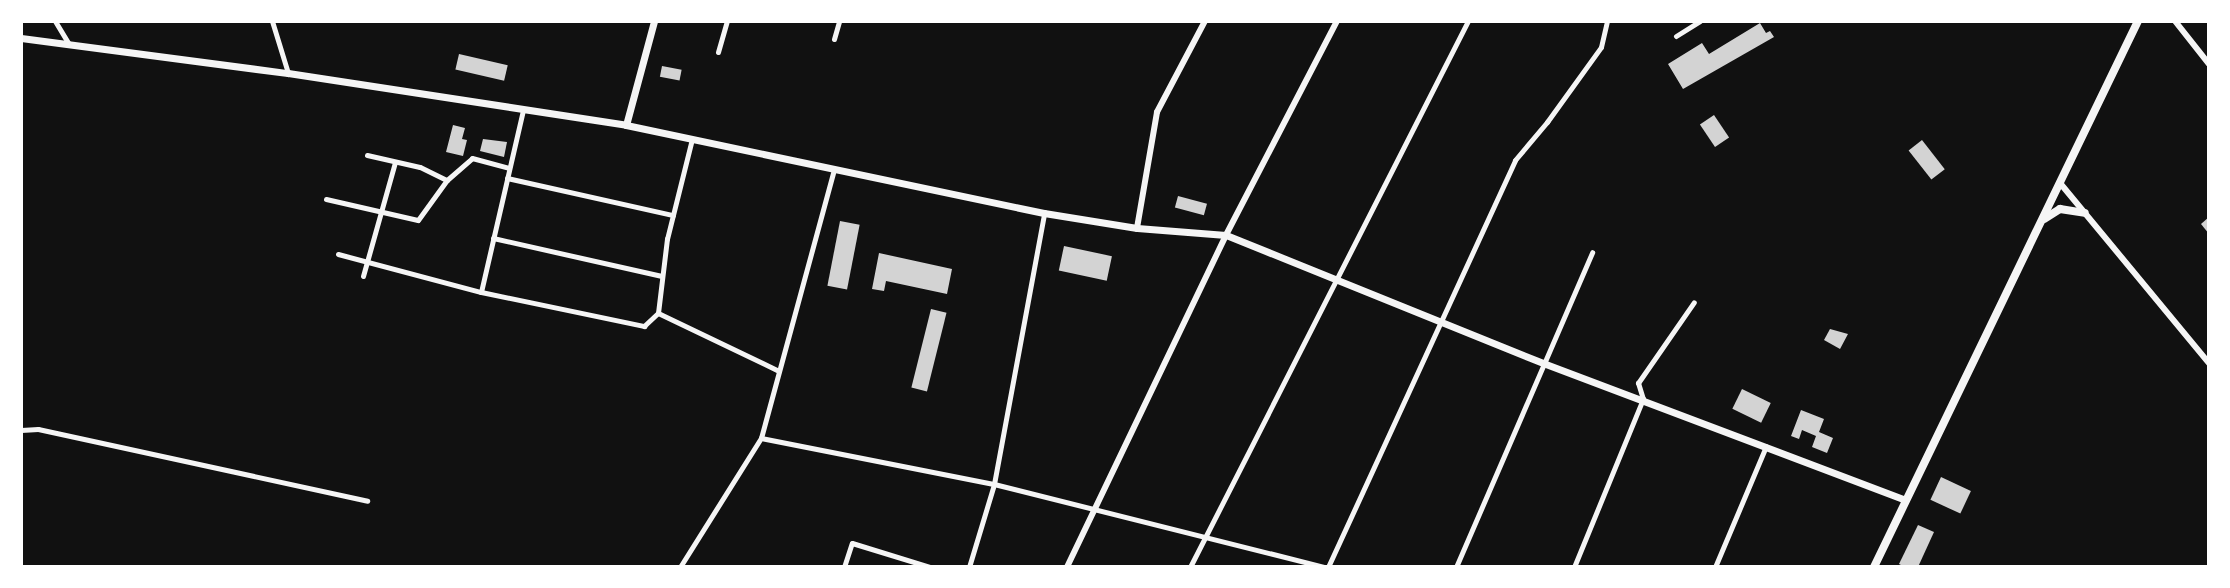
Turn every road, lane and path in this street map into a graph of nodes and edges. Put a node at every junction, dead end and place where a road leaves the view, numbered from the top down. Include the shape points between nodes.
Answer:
1 (55, 21) edge
2 (272, 21) edge
3 (654, 21) edge
4 (727, 21) edge
5 (839, 21) edge
6 (1205, 21) edge
7 (1337, 21) edge
8 (1468, 21) edge
9 (1607, 21) edge
10 (1700, 21) edge
11 (2138, 21) edge
12 (2175, 21) edge
13 (1676, 36) dead end
14 (21, 38) edge
15 (834, 39) dead end
16 (68, 44) junction
17 (718, 52) dead end
18 (2209, 64) edge
19 (288, 73) junction
20 (523, 110) junction
21 (626, 125) junction
22 (692, 139) junction
23 (367, 155) dead end
24 (395, 162) junction
25 (509, 167) junction
26 (835, 169) junction
27 (507, 178) junction
28 (447, 180) junction
29 (2060, 183) junction
30 (326, 199) dead end
31 (381, 212) junction
32 (1044, 213) junction
33 (2085, 213) junction
34 (673, 215) junction
35 (2042, 221) junction
36 (1137, 228) junction
37 (1226, 234) junction
38 (493, 238) junction
39 (1592, 252) dead end
40 (338, 254) dead end
41 (366, 261) junction
42 (363, 276) dead end
43 (662, 276) junction
44 (1334, 280) junction
45 (481, 292) junction
46 (1694, 302) dead end
47 (658, 313) junction
48 (1440, 321) junction
49 (1543, 363) junction
50 (2209, 363) edge
51 (779, 372) junction
52 (1643, 399) junction
53 (21, 430) edge
54 (761, 438) junction
55 (1766, 446) junction
56 (994, 484) junction
57 (1905, 500) junction
58 (367, 501) dead end
59 (1096, 509) junction
60 (1204, 537) junction
61 (680, 567) edge
62 (844, 567) edge
63 (930, 567) edge
64 (969, 567) edge
65 (1067, 567) edge
66 (1190, 567) edge
67 (1326, 567) edge
68 (1456, 567) edge
69 (1574, 567) edge
70 (1715, 567) edge
71 (1874, 567) edge

1 - 16 street
2 - 19 street
3 - 21 main road
4 - 17 street
5 - 15 street
6 - 36 street via 1157,112
7 - 37 street
8 - 44 street
9 - 48 street via 1601,47 1515,160
10 - 13 street
11 - 29 main road
12 - 18 street
14 - 16 main road
16 - 19 main road
19 - 20 main road
20 - 21 main road
20 - 25 street
21 - 22 main road
22 - 26 main road
22 - 34 street
23 - 24 street
24 - 28 street
24 - 31 street
25 - 27 street
25 - 28 street via 472,158
26 - 32 main road
26 - 51 street
27 - 34 street
27 - 38 street
28 - 31 street via 418,220
29 - 33 street
29 - 35 main road
30 - 31 street
31 - 41 street
32 - 36 main road
32 - 56 street
33 - 35 main road via 2060,209
33 - 50 street
34 - 43 street
35 - 57 main road
36 - 37 main road
37 - 44 main road
37 - 59 street
38 - 43 street
38 - 45 street
39 - 49 street
40 - 41 street
41 - 42 street
41 - 45 street
43 - 47 street
44 - 48 main road
44 - 60 street
45 - 47 street via 643,326
46 - 52 street via 1638,383
47 - 51 street
48 - 49 main road
48 - 67 street
49 - 52 main road
49 - 68 street
51 - 54 street
52 - 55 main road
52 - 69 street
53 - 58 street via 38,429
54 - 56 street
54 - 61 street
55 - 57 main road
55 - 70 street
56 - 59 street
56 - 64 street
57 - 71 main road
59 - 60 street
59 - 65 street
60 - 66 street
60 - 67 street
62 - 63 street via 852,543

